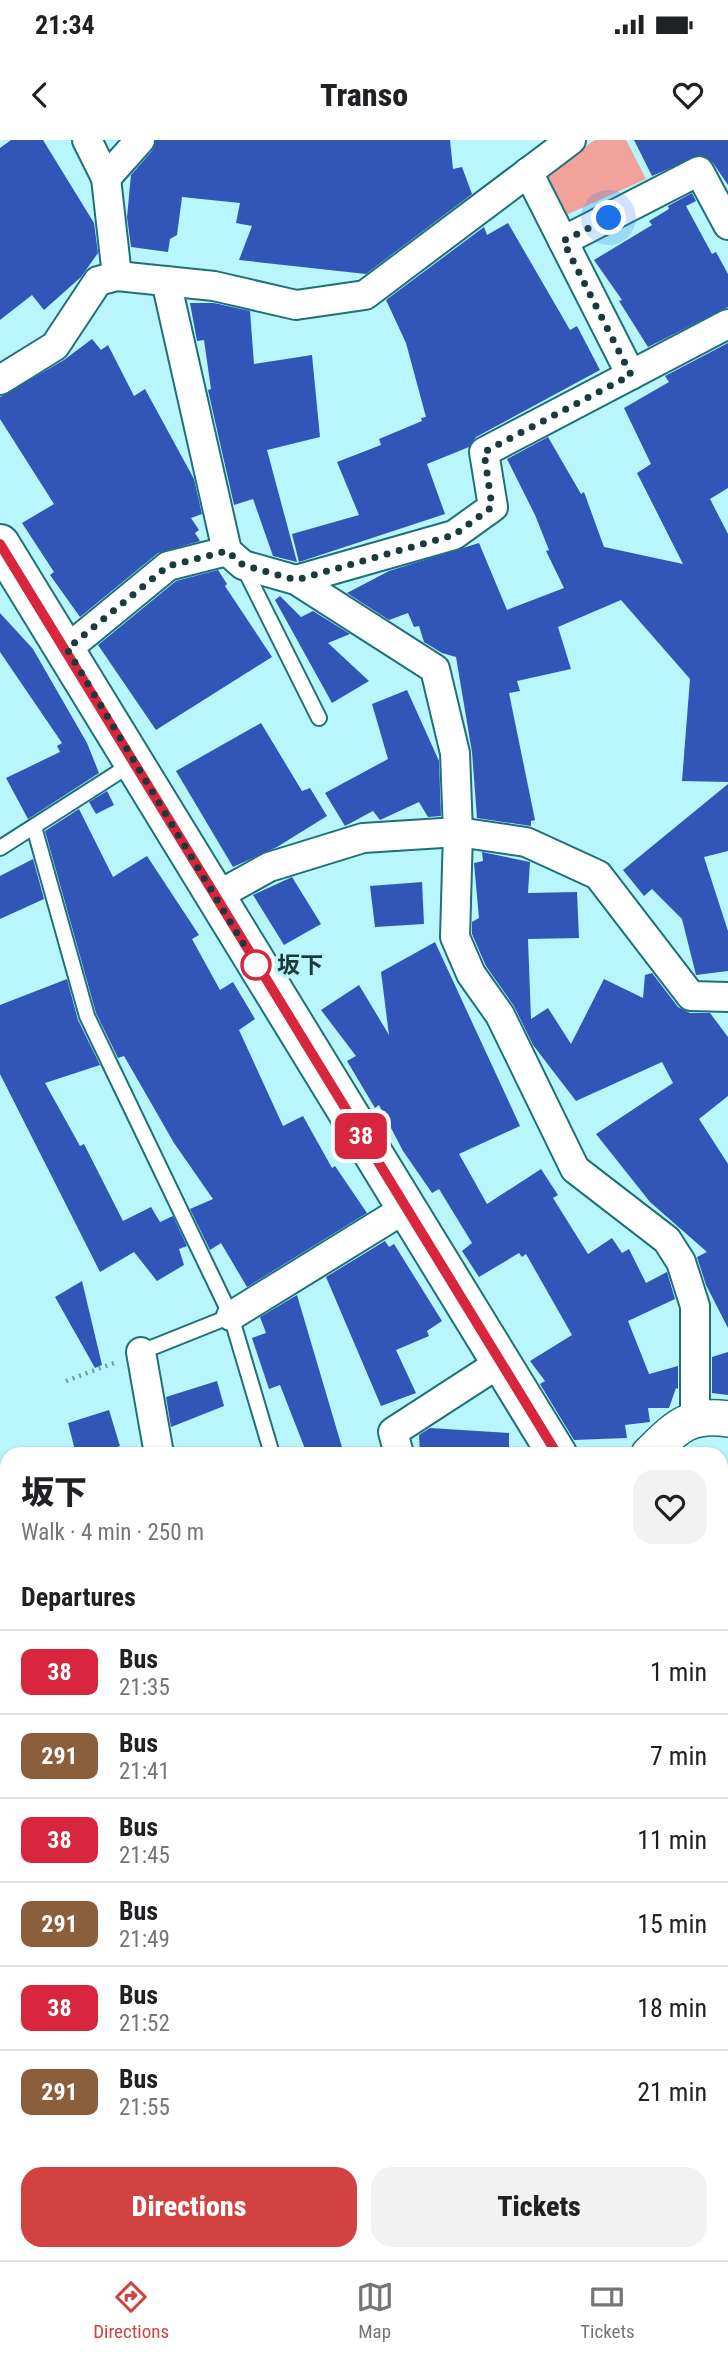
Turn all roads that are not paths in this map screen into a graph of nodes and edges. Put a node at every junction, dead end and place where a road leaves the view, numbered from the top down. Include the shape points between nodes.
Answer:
1 (87, 140) edge
2 (140, 140) edge
3 (571, 140) edge
4 (528, 172) junction
5 (106, 178) junction
6 (728, 225) edge
7 (563, 241) junction
8 (117, 276) junction
9 (166, 281) junction
10 (728, 324) edge
11 (631, 375) junction
12 (0, 380) edge
13 (1, 548) edge
14 (235, 558) junction
15 (296, 580) junction
16 (67, 649) junction
17 (319, 718) dead end
18 (134, 762) junction
19 (34, 827) junction
20 (458, 832) junction
21 (0, 848) edge
22 (215, 897) junction
23 (728, 997) edge
24 (406, 1208) junction
25 (231, 1316) junction
26 (141, 1352) joint
27 (501, 1362) junction
28 (711, 1419) edge
29 (158, 1447) edge
30 (270, 1447) edge
31 (397, 1447) edge
32 (552, 1447) edge
33 (656, 1447) edge

1 - 5 street
2 - 5 street
3 - 4 street
4 - 7 street
4 - 9 street via 365,295 296,305 214,286
5 - 8 street
6 - 7 street via 699,171
7 - 11 street
8 - 9 street
8 - 12 street via 98,281 55,346
9 - 14 street
10 - 11 street
11 - 15 street via 484,452 492,507 454,535
13 - 16 main road
14 - 15 street
14 - 16 street via 168,566
14 - 17 lane
15 - 20 street via 435,668 455,753
16 - 18 main road
18 - 19 lane
18 - 22 main road
19 - 21 lane
19 - 25 lane via 87,1017
20 - 22 street via 363,838 269,867
20 - 23 street via 526,842 598,875 691,996
20 - 28 street via 455,937 471,974 500,1015 575,1169 667,1240 681,1262 695,1306
22 - 24 main road
24 - 25 street
24 - 27 main road
25 - 26 lane
25 - 30 lane
26 - 29 street
27 - 31 street via 393,1432
27 - 32 main road
28 - 33 street via 680,1424

